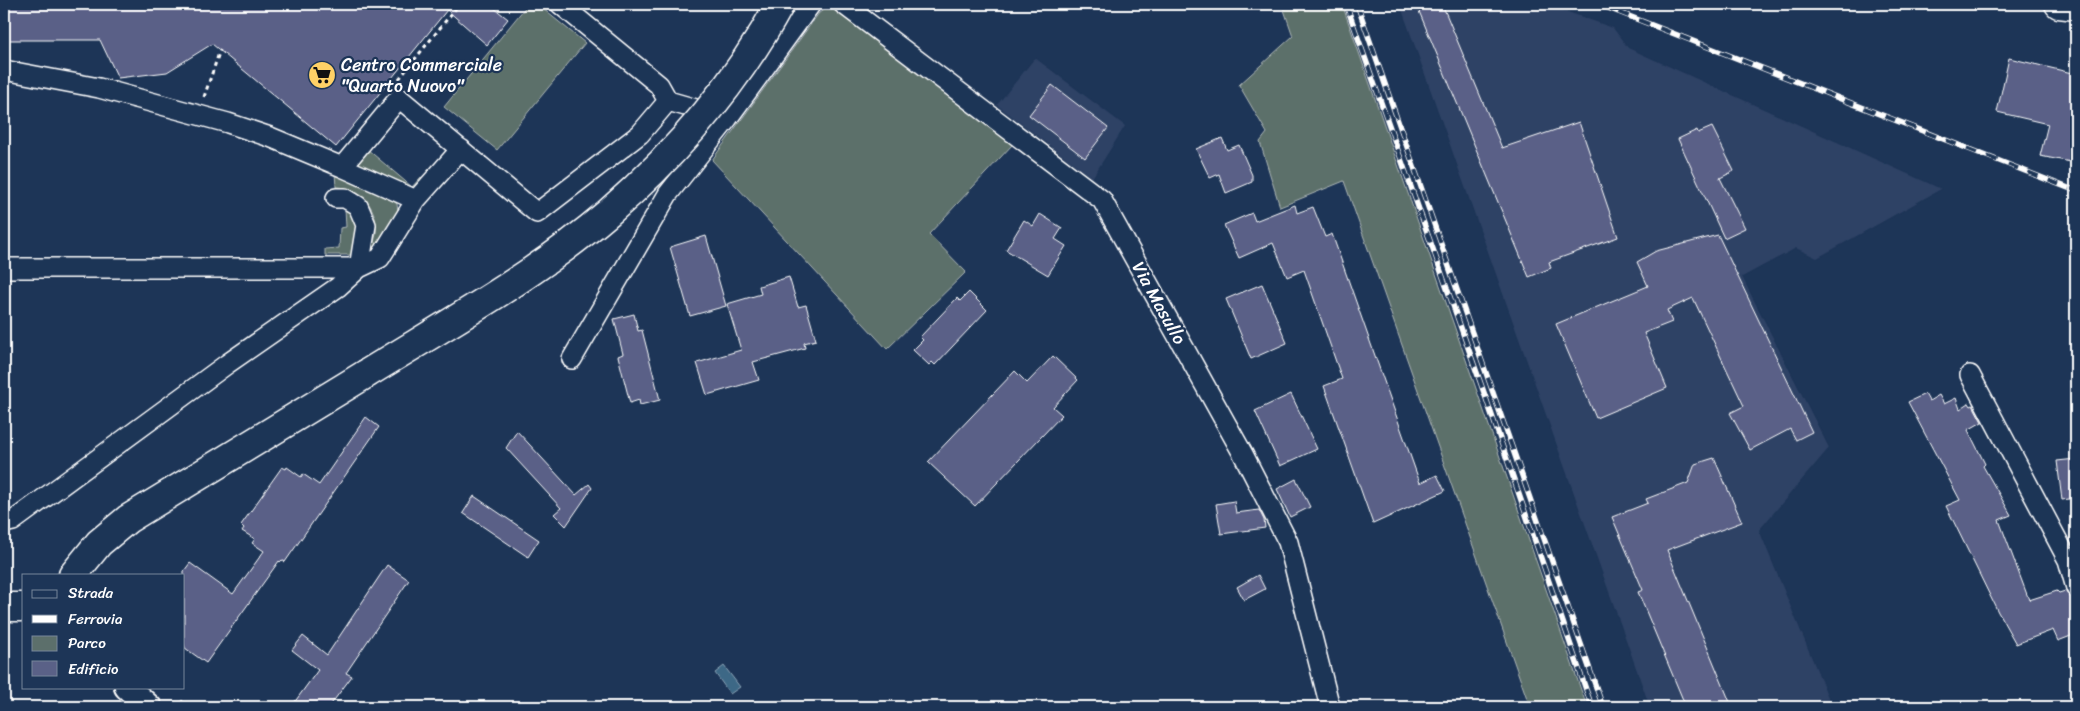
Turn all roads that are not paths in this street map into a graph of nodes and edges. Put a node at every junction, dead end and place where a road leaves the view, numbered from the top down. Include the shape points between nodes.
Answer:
1 (560, 4) edge
2 (780, 4) edge
3 (811, 4) edge
4 (843, 4) edge
5 (2059, 4) edge
6 (2076, 6) edge
7 (4, 70) edge
8 (668, 101) junction
9 (728, 118) junction
10 (461, 149) junction
11 (342, 167) junction
12 (336, 198) dead end
13 (416, 200) junction
14 (4, 268) edge
15 (359, 268) junction
16 (572, 359) dead end
17 (1970, 375) dead end
18 (4, 524) edge
19 (2072, 560) edge
20 (74, 574) edge
21 (2076, 588) edge
22 (22, 607) edge
23 (4, 608) edge
24 (4, 613) edge
25 (22, 621) edge
26 (127, 688) edge
27 (149, 707) edge
28 (1330, 707) edge

1 - 8 street via 659,86
2 - 20 highway, bridge via 734,79 673,151 608,213 534,268 128,520 99,543
3 - 9 street
4 - 28 street, Via Masullo via 1102,200 1243,454 1288,542
5 - 6 highway
7 - 11 street via 99,88 184,110 270,138
8 - 9 street
8 - 10 street via 640,134 537,213
9 - 16 street via 668,194
10 - 11 street via 399,98
10 - 13 street
11 - 13 street
12 - 15 street via 345,198 358,206 366,225
13 - 15 street via 380,258
14 - 15 street
15 - 18 street via 338,287 13,521
17 - 19 street
19 - 21 street
22 - 23 highway
24 - 25 main road
26 - 27 main road

